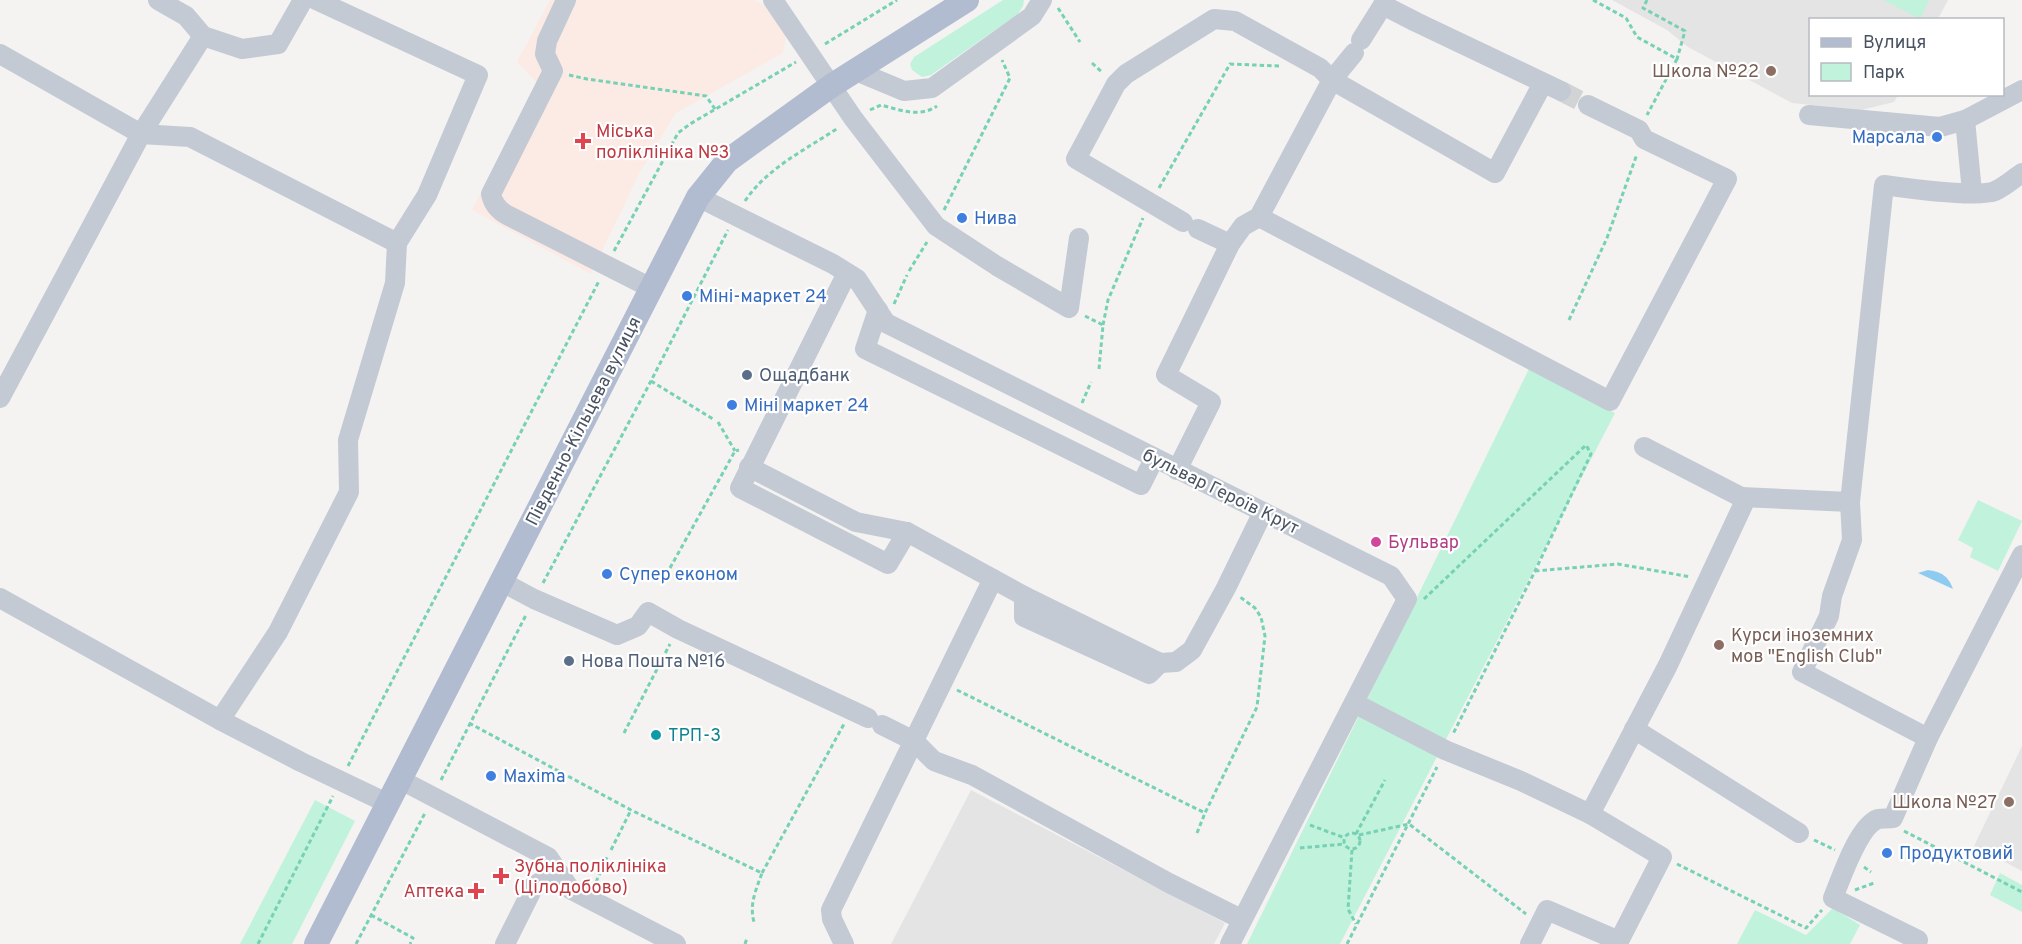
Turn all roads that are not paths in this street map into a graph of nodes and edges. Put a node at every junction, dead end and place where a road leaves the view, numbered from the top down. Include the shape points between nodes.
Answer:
1 (158, 0) edge
2 (303, 0) edge
3 (316, 0) edge
4 (566, 0) edge
5 (773, 0) edge
6 (967, 0) edge
7 (1042, 0) edge
8 (1385, 2) edge
9 (203, 36) junction
10 (0, 54) edge
11 (856, 71) junction
12 (1332, 80) junction
13 (1543, 83) junction
14 (831, 86) junction
15 (2022, 90) edge
16 (1561, 91) tunnel mouth
17 (1588, 105) tunnel mouth
18 (1809, 115) dead end
19 (1965, 120) junction
20 (141, 134) junction
21 (2022, 173) edge
22 (1971, 192) junction
23 (698, 197) junction
24 (1259, 217) junction
25 (1079, 238) dead end
26 (397, 243) junction
27 (1230, 244) junction
28 (847, 273) junction
29 (651, 288) junction
30 (882, 316) junction
31 (0, 398) edge
32 (1644, 447) dead end
33 (1154, 459) junction
34 (749, 467) junction
35 (1177, 470) junction
36 (1741, 497) junction
37 (1850, 502) junction
38 (1263, 512) junction
39 (907, 532) junction
40 (2022, 555) edge
41 (993, 579) junction
42 (502, 582) junction
43 (0, 598) edge
44 (1354, 704) junction
45 (220, 720) junction
46 (1634, 729) junction
47 (1928, 738) junction
48 (914, 741) junction
49 (401, 780) junction
50 (389, 804) junction
51 (1590, 814) junction
52 (1799, 833) road end
53 (558, 872) junction
54 (1241, 919) junction
55 (1618, 942) edge
56 (1920, 943) edge
57 (316, 944) edge
58 (505, 944) edge
59 (676, 944) edge
60 (844, 944) edge
61 (1230, 944) edge
62 (1530, 944) edge

1 - 9 street via 186,16
2 - 9 street via 278,44 242,49
3 - 26 street via 478,75 427,195
4 - 29 street via 547,40 545,54 553,71 491,194 492,200 500,211
5 - 14 street
6 - 11 main road, Південно-Кільцева вулиця
7 - 11 street via 1032,16 932,88 904,91
8 - 12 street
8 - 13 street
9 - 20 street
10 - 20 street
11 - 14 main road, Південно-Кільцева вулиця
12 - 13 street via 1495,173
12 - 24 street
12 - 27 street via 1320,68 1235,21 1214,19 1116,84 1076,159 1149,204
13 - 16 street
14 - 23 main road, Південно-Кільцева вулиця via 727,161
14 - 25 street via 936,226 1069,308
15 - 19 street
17 - 24 street via 1727,179 1610,401
18 - 19 street via 1940,127
19 - 22 street
20 - 26 street via 190,137
20 - 31 street
21 - 22 street via 1993,192
22 - 37 street via 1884,185
23 - 28 street, бульвар Героїв Крут
23 - 29 main road, Південно-Кільцева вулиця
24 - 27 street via 1243,226
26 - 45 street via 395,283 348,440 349,492 278,632
27 - 35 street via 1166,375 1211,402
28 - 30 street, бульвар Героїв Крут via 857,279
28 - 34 street
29 - 42 main road, Південно-Кільцева вулиця
30 - 33 street, бульвар Героїв Крут
30 - 33 street via 865,349 1141,485
32 - 36 street
33 - 35 street, бульвар Героїв Крут
34 - 39 street via 856,522
34 - 39 street via 740,488 888,564
35 - 38 street, бульвар Героїв Крут
36 - 37 street
36 - 46 street via 1743,505
37 - 47 street via 1852,540 1829,616 1802,672
38 - 41 street via 1192,650 1176,662 1160,663
38 - 44 street, бульвар Героїв Крут via 1391,576 1407,599
39 - 41 street
40 - 47 street
41 - 48 street
42 - 48 street via 617,635 638,626 648,612
42 - 49 main road, Південно-Кільцева вулиця
43 - 45 street
44 - 51 street via 1445,750
44 - 54 street
45 - 50 street
46 - 51 street
46 - 52 street
47 - 56 street via 1893,818 1878,819 1867,827 1833,898
48 - 54 street via 934,761 972,775 1169,884
48 - 60 street via 831,910
49 - 50 main road, Південно-Кільцева вулиця
49 - 53 street via 548,857
50 - 57 main road, Південно-Кільцева вулиця
51 - 55 street via 1662,857
53 - 58 street via 534,886
53 - 59 street via 570,889
54 - 61 street
55 - 62 street via 1547,910

